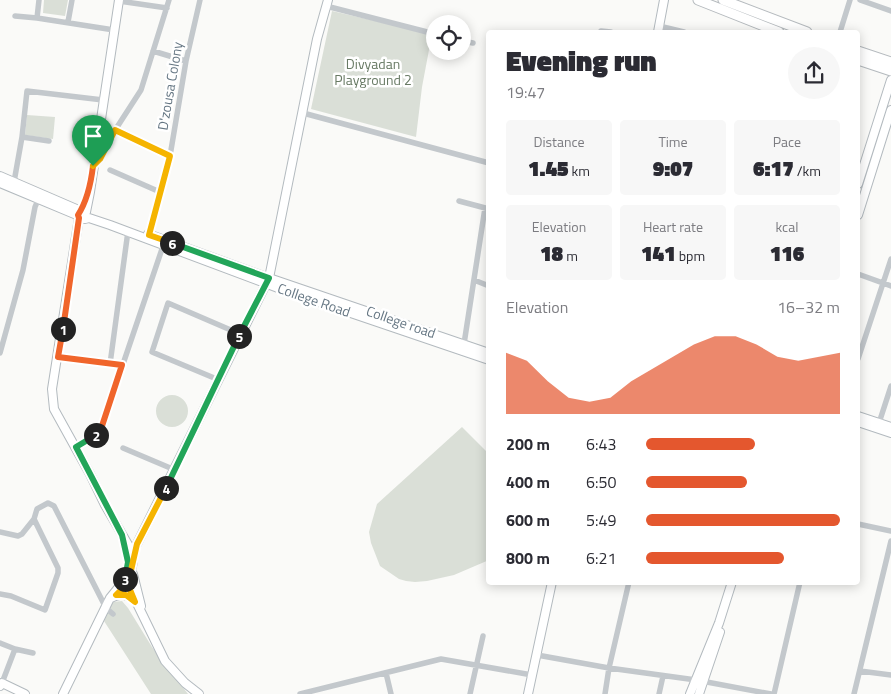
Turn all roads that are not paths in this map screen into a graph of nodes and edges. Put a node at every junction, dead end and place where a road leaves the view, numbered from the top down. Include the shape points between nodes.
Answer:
1 (39, 0) edge
2 (72, 0) edge
3 (169, 0) edge
4 (200, 0) edge
5 (664, 0) edge
6 (698, 0) edge
7 (724, 0) edge
8 (850, 0) edge
9 (860, 0) edge
10 (119, 1) edge
11 (327, 3) edge
12 (167, 8) junction
13 (891, 11) edge
14 (15, 16) dead end
15 (37, 18) junction
16 (68, 22) junction
17 (658, 29) edge
18 (114, 30) junction
19 (769, 30) edge
20 (802, 30) edge
21 (841, 30) edge
22 (426, 31) edge
23 (153, 51) junction
24 (860, 52) edge
25 (186, 61) junction
26 (860, 61) edge
27 (891, 62) edge
28 (891, 71) edge
29 (891, 80) edge
30 (103, 100) junction
31 (891, 110) edge
32 (303, 113) junction
33 (115, 130) junction
34 (22, 137) junction
35 (49, 140) dead end
36 (170, 156) junction
37 (486, 162) edge
38 (93, 166) junction
39 (110, 170) dead end
40 (0, 176) edge
41 (860, 178) edge
42 (14, 182) junction
43 (0, 183) edge
44 (160, 192) junction
45 (38, 200) junction
46 (460, 202) dead end
47 (486, 209) edge
48 (860, 209) edge
49 (486, 214) edge
50 (83, 215) junction
51 (128, 231) junction
52 (149, 235) junction
53 (163, 246) junction
54 (891, 259) edge
55 (860, 275) edge
56 (474, 280) junction
57 (268, 281) junction
58 (883, 284) junction
59 (486, 285) edge
60 (891, 286) edge
61 (240, 334) junction
62 (464, 344) junction
63 (486, 352) edge
64 (0, 353) edge
65 (860, 353) edge
66 (58, 357) junction
67 (486, 359) edge
68 (110, 364) junction
69 (122, 365) junction
70 (220, 380) junction
71 (891, 386) edge
72 (860, 417) edge
73 (860, 423) edge
74 (879, 423) junction
75 (891, 427) edge
76 (891, 433) edge
77 (76, 447) junction
78 (123, 448) dead end
79 (175, 470) junction
80 (34, 519) junction
81 (860, 524) edge
82 (891, 531) edge
83 (0, 532) edge
84 (891, 541) edge
85 (889, 559) edge
86 (131, 561) junction
87 (888, 567) edge
88 (127, 582) junction
89 (551, 585) edge
90 (628, 585) edge
91 (731, 585) edge
92 (736, 585) edge
93 (799, 585) edge
94 (0, 594) edge
95 (113, 597) junction
96 (138, 602) junction
97 (106, 608) junction
98 (113, 614) dead end
99 (483, 636) dead end
100 (0, 643) edge
101 (15, 649) junction
102 (33, 653) dead end
103 (537, 656) junction
104 (476, 665) junction
105 (609, 668) junction
106 (860, 671) junction
107 (386, 672) junction
108 (532, 675) junction
109 (891, 675) edge
110 (663, 676) junction
111 (700, 681) junction
112 (1, 684) edge
113 (25, 694) edge
114 (63, 694) edge
115 (199, 694) edge
116 (300, 694) edge
117 (391, 694) edge
118 (470, 694) edge
119 (528, 694) edge
120 (606, 694) edge
121 (659, 694) edge
122 (690, 694) edge
123 (699, 694) edge
124 (773, 694) edge
125 (854, 694) edge

1 - 15 street
2 - 16 street
3 - 12 street
4 - 25 street, D'zousa Colony
5 - 17 street
6 - 19 main road
7 - 20 main road
8 - 21 street
9 - 13 street
10 - 12 street
10 - 18 street
11 - 22 street
11 - 32 street
12 - 23 street
14 - 15 street
15 - 16 street
16 - 18 street
18 - 30 street
23 - 25 street
23 - 33 street via 140,90
24 - 27 main road
25 - 36 street, D'zousa Colony
26 - 28 main road
29 - 41 street
30 - 34 street via 27,91
30 - 38 street
31 - 48 street
32 - 37 street
32 - 57 street
33 - 36 street
33 - 38 street
34 - 35 street
34 - 42 street
36 - 44 street, D'zousa Colony
38 - 50 street
39 - 44 street
40 - 42 street, College road
42 - 50 street, College road
43 - 45 street, College Road
44 - 52 street, D'zousa Colony
45 - 50 street, College Road
45 - 64 street
46 - 47 street
49 - 56 street
50 - 51 street, College Road
50 - 52 street, College road
50 - 66 street via 76,236
51 - 53 street, College Road
51 - 68 street
52 - 57 street, College road
53 - 57 street, College Road
53 - 69 street
54 - 58 street
55 - 58 street
56 - 59 street
56 - 62 street
57 - 61 street
57 - 62 street, College road
57 - 67 street, College Road via 322,304
58 - 60 street
58 - 65 street
61 - 70 street
61 - 70 street via 168,303 152,352
62 - 63 street, College road
66 - 68 street
66 - 77 street via 52,400
68 - 69 street
69 - 77 street via 101,429
70 - 79 street
71 - 74 street
72 - 74 street
73 - 76 street
74 - 75 street
77 - 86 street via 130,548
78 - 79 street
79 - 86 street
80 - 83 street via 18,536
80 - 94 street via 58,568 45,610
80 - 97 street via 36,509 48,504 54,506
81 - 82 street
84 - 85 street
85 - 87 street
86 - 88 street
86 - 96 street
87 - 106 street
88 - 95 street
88 - 96 street
89 - 103 street
90 - 105 street
91 - 111 street
92 - 111 street
93 - 124 street
95 - 96 street via 126,595
95 - 97 street
96 - 115 street via 165,661 185,684
97 - 98 street
97 - 114 street
99 - 104 street
100 - 101 street
101 - 102 street
101 - 112 street
103 - 105 street
103 - 108 street
104 - 107 street via 441,659
104 - 108 street
104 - 118 street
105 - 110 street
105 - 120 street
106 - 109 street
106 - 125 street
107 - 116 street
107 - 117 street
108 - 119 street
110 - 111 street
110 - 121 street
111 - 122 street
111 - 123 street
111 - 124 street
112 - 113 street

